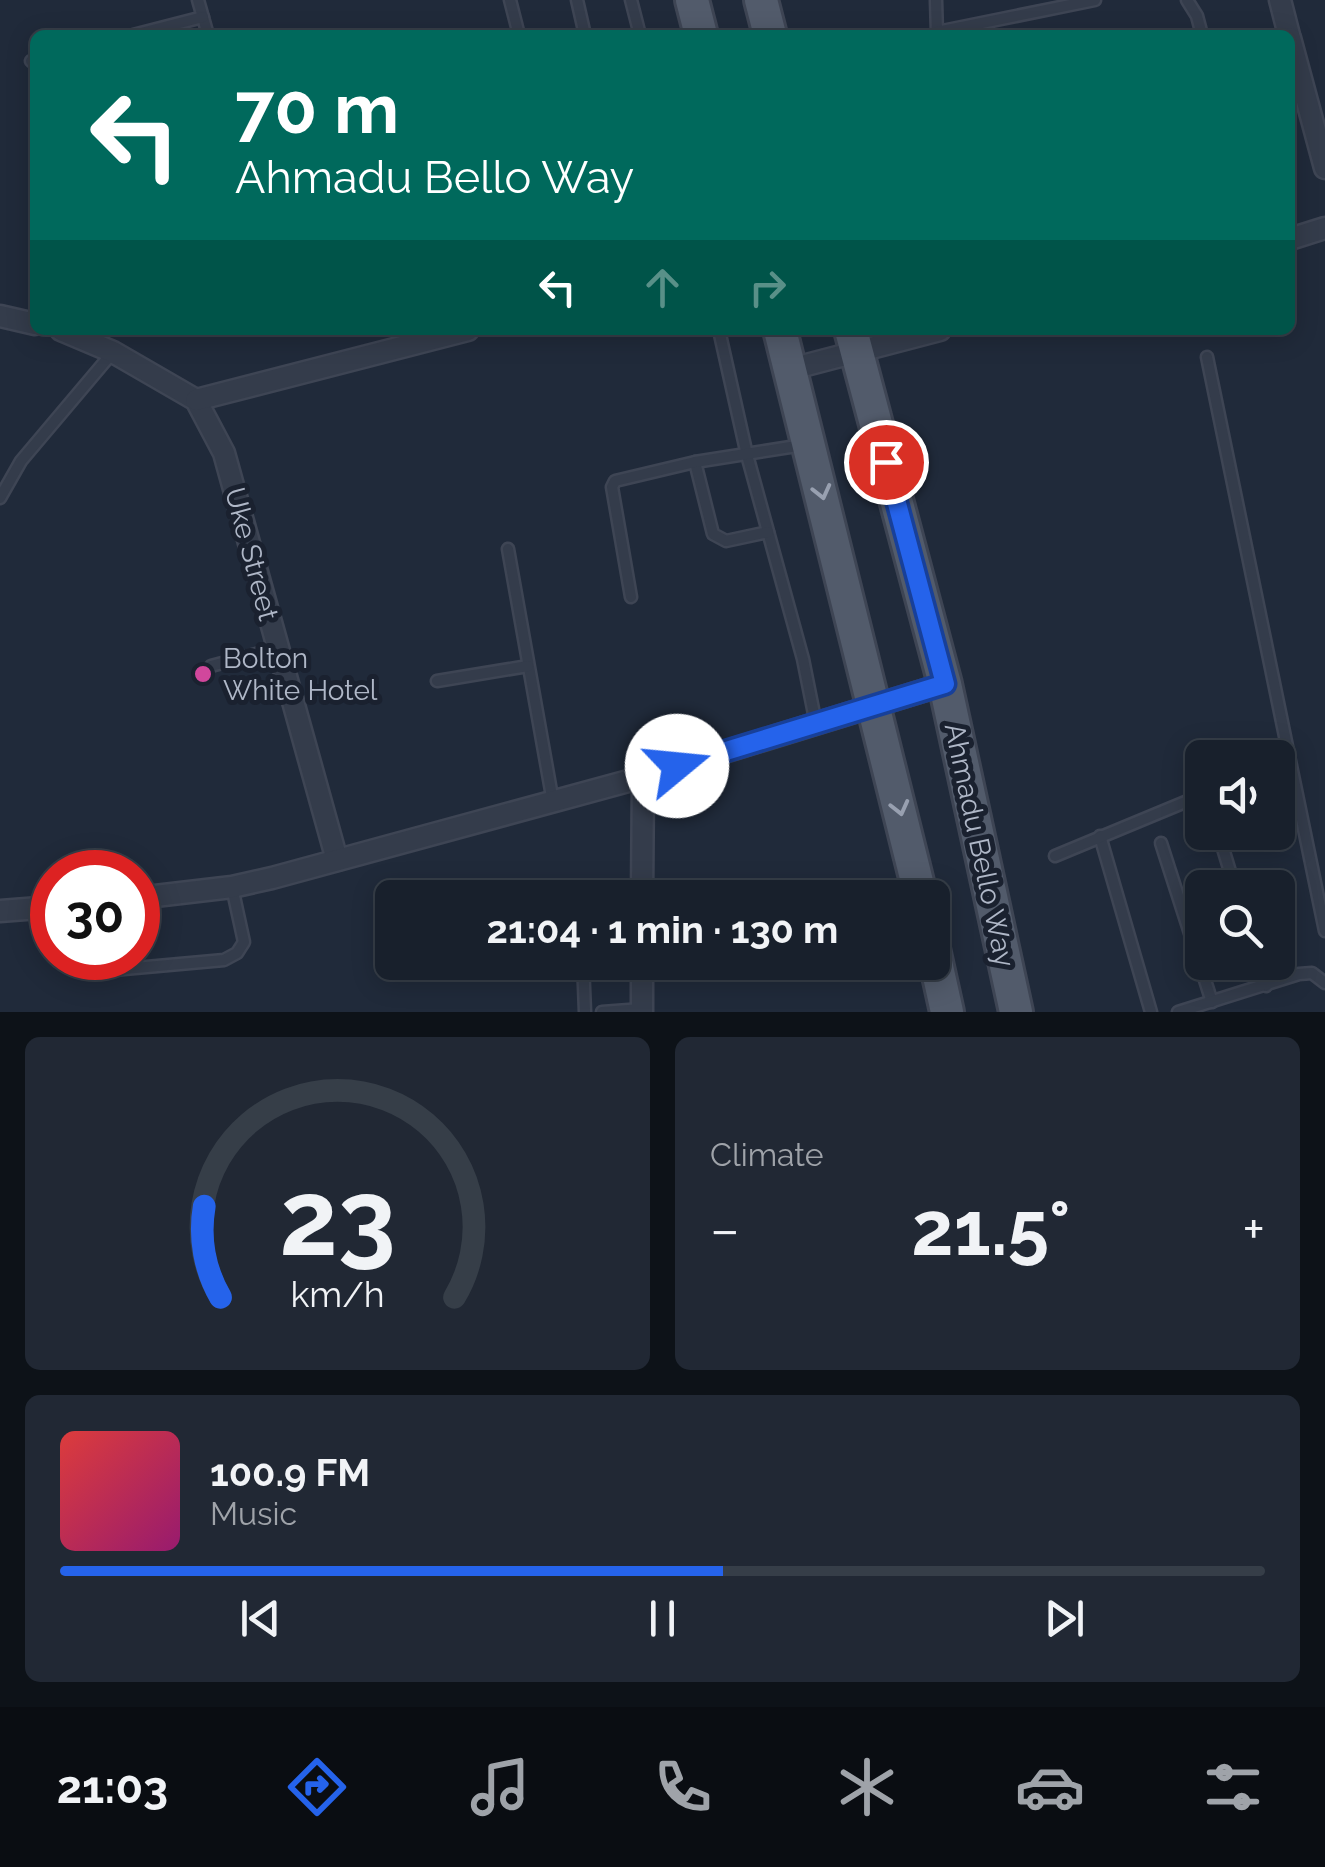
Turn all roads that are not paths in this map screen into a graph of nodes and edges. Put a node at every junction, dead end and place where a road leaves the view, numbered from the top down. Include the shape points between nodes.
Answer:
1 (198, 0) edge
2 (510, 0) edge
3 (576, 0) edge
4 (631, 0) edge
5 (692, 0) edge
6 (761, 0) edge
7 (936, 0) edge
8 (1095, 0) edge
9 (1187, 0) edge
10 (1280, 0) edge
11 (203, 17) junction
12 (152, 30) edge
13 (207, 30) edge
14 (518, 30) edge
15 (584, 30) edge
16 (639, 30) edge
17 (700, 30) edge
18 (769, 30) edge
19 (937, 30) edge
20 (951, 30) edge
21 (1201, 30) edge
22 (1288, 30) edge
23 (1295, 55) edge
24 (1325, 168) edge
25 (1325, 228) edge
26 (1295, 237) edge
27 (0, 316) edge
28 (30, 323) edge
29 (73, 335) edge
30 (449, 335) edge
31 (720, 335) edge
32 (781, 335) edge
33 (897, 335) edge
34 (854, 340) edge
35 (112, 352) junction
36 (1208, 357) dead end
37 (791, 369) junction
38 (196, 400) junction
39 (810, 444) junction
40 (747, 455) junction
41 (695, 462) junction
42 (0, 498) edge
43 (768, 532) junction
44 (508, 549) dead end
45 (631, 597) dead end
46 (278, 648) junction
47 (212, 666) dead end
48 (528, 666) junction
49 (438, 681) dead end
50 (945, 684) junction
51 (875, 706) junction
52 (816, 724) junction
53 (643, 777) junction
54 (553, 802) junction
55 (1185, 802) edge
56 (1100, 836) junction
57 (1161, 843) dead end
58 (1055, 856) dead end
59 (337, 860) junction
60 (642, 880) edge
61 (917, 880) edge
62 (232, 887) junction
63 (160, 895) edge
64 (0, 910) edge
65 (30, 911) edge
66 (1325, 931) edge
67 (160, 966) edge
68 (584, 980) edge
69 (642, 980) edge
70 (940, 980) edge
71 (1264, 980) edge
72 (1324, 982) edge
73 (1266, 986) junction
74 (1212, 1002) junction
75 (642, 1011) edge
76 (585, 1012) edge
77 (602, 1012) edge
78 (947, 1012) edge
79 (1016, 1012) edge
80 (1151, 1012) edge
81 (1178, 1012) edge

1 - 11 lane
2 - 14 lane
3 - 15 lane
4 - 16 lane
5 - 17 main road
6 - 18 main road
7 - 19 lane
8 - 20 lane
9 - 21 lane
10 - 22 street
11 - 12 lane
11 - 13 lane
23 - 24 street
25 - 26 street
27 - 28 street
29 - 35 street
30 - 38 street
31 - 40 lane
32 - 37 main road
33 - 34 street
34 - 37 street
34 - 50 main road, Ahmadu Bello Way
35 - 38 street
35 - 42 lane via 21,461
36 - 66 lane
37 - 39 main road
38 - 46 street, Uke Street via 224,453
39 - 40 lane
39 -> 51 main road
40 - 41 lane
40 - 43 lane
41 - 43 lane via 713,534 726,541
41 - 45 lane via 629,476 612,487
43 - 52 lane
44 - 48 lane
46 - 47 lane
46 - 59 street, Uke Street
48 - 49 lane
48 - 54 lane
50 - 51 street
50 - 79 main road, Ahmadu Bello Way
51 - 52 street
51 -> 61 main road
52 - 53 street
53 - 54 street
53 - 60 street
54 - 59 street
55 - 56 lane
56 - 58 lane
56 - 80 lane
57 - 74 lane
59 - 62 street
62 - 63 street
62 - 67 lane via 244,942 236,953
64 - 65 street
68 - 76 lane
69 - 75 street
70 - 78 main road
71 - 73 lane
72 - 73 lane via 1299,974
73 - 74 lane
74 - 81 lane
75 - 77 lane

